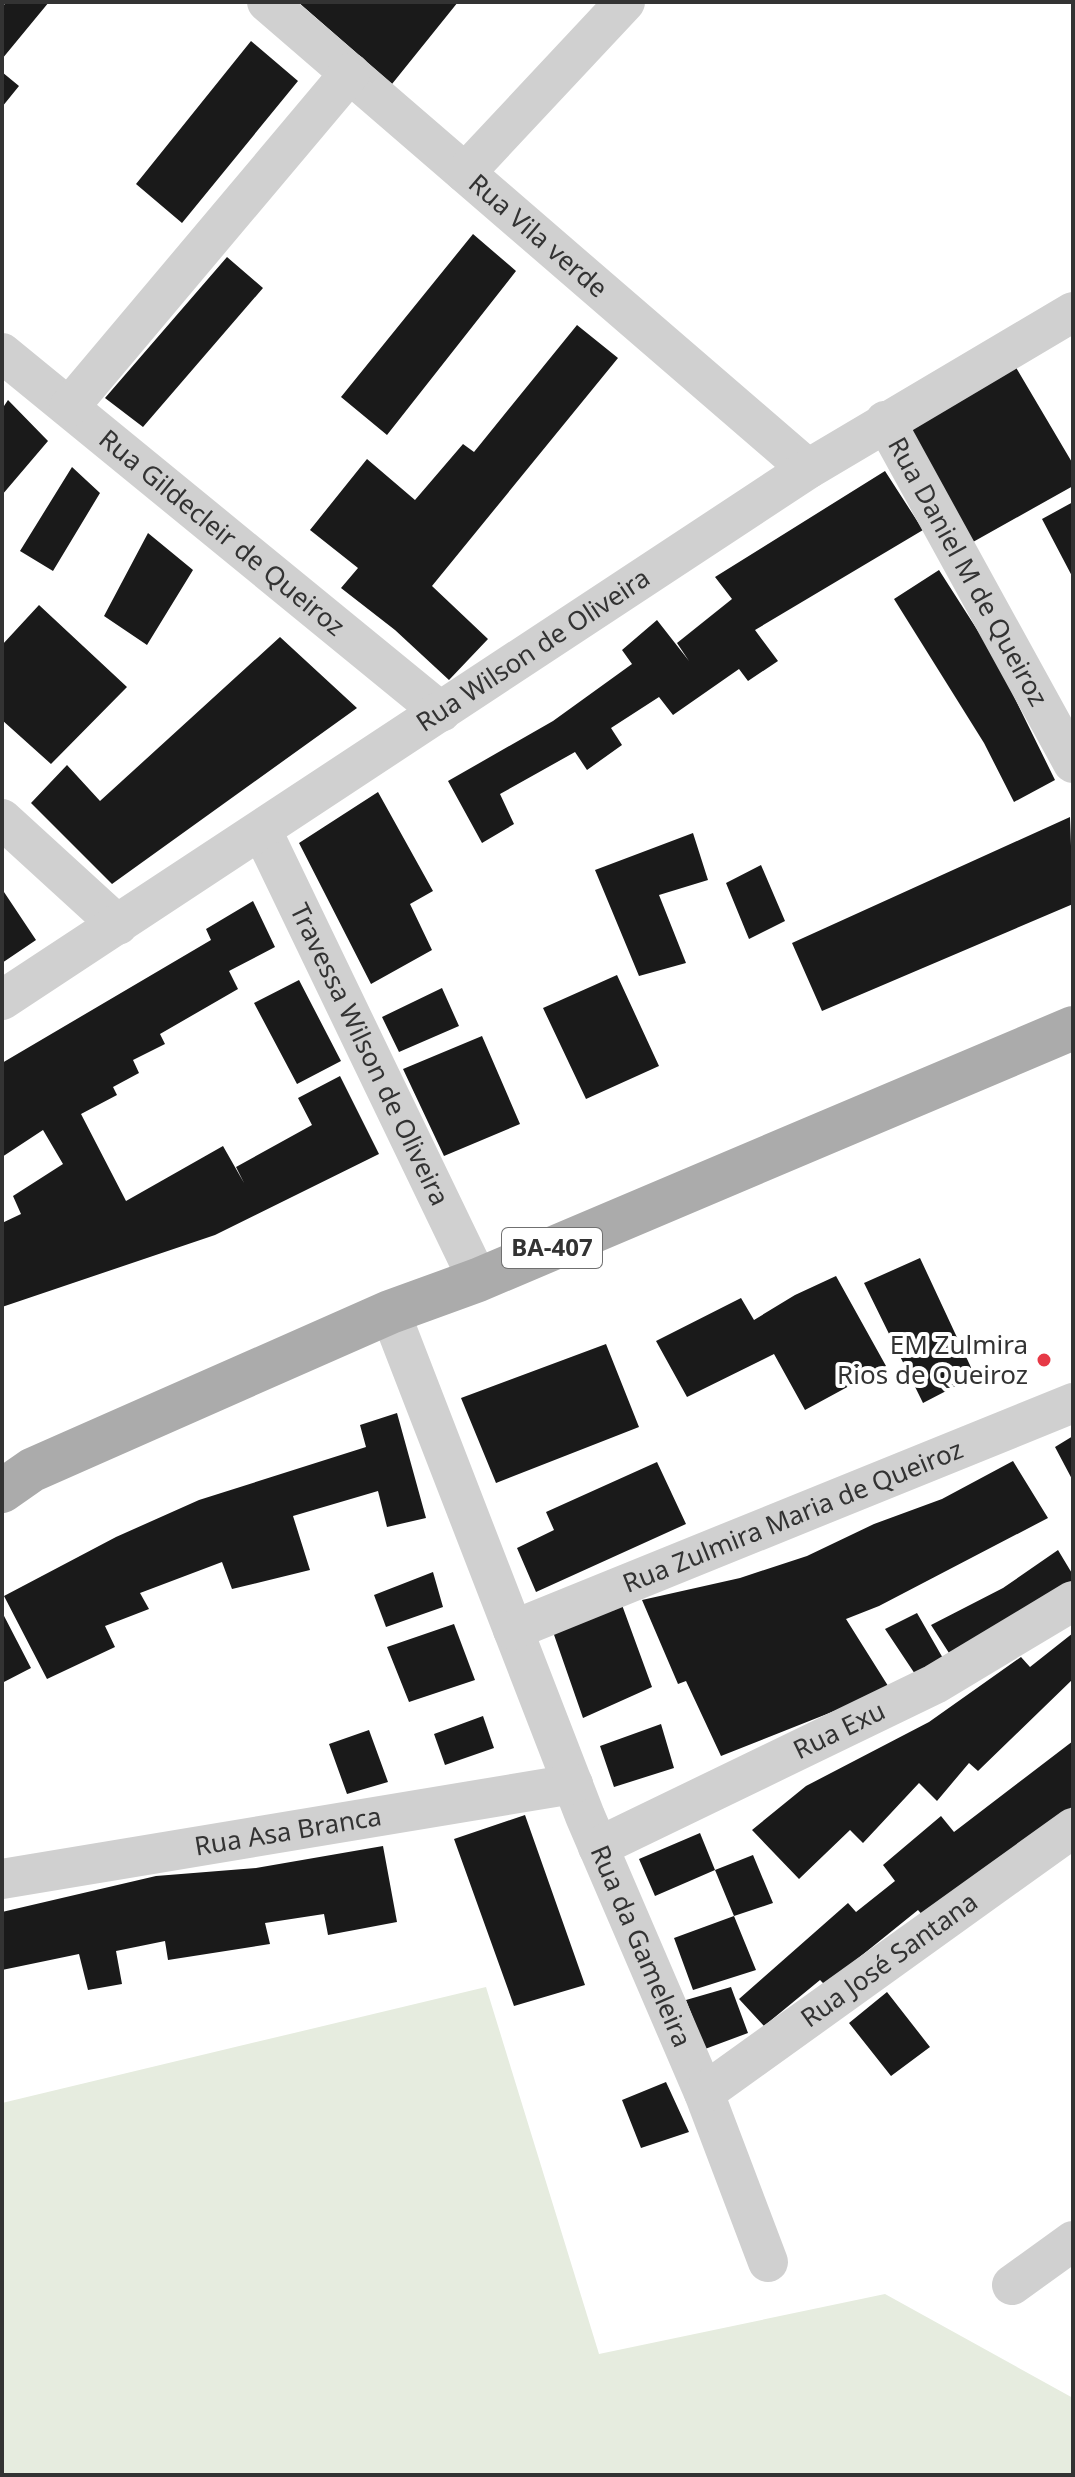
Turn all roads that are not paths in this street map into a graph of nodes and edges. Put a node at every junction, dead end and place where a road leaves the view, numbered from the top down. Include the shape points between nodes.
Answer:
1 (267, 2) edge
2 (625, 2) edge
3 (350, 73) junction
4 (465, 173) junction
5 (1073, 312) edge
6 (2, 353) edge
7 (69, 407) junction
8 (885, 421) junction
9 (808, 469) junction
10 (441, 712) junction
11 (1073, 763) edge
12 (2, 819) edge
13 (262, 831) junction
14 (118, 925) junction
15 (2, 1000) edge
16 (1073, 1028) edge
17 (478, 1280) junction
18 (390, 1312) junction
19 (1073, 1403) edge
20 (12, 1479) edge
21 (1073, 1601) edge
22 (513, 1630) junction
23 (573, 1784) junction
24 (1073, 1828) edge
25 (598, 1847) junction
26 (2, 1879) edge
27 (704, 2093) junction
28 (1073, 2241) edge
29 (768, 2262) dead end
30 (1012, 2285) dead end

1 - 3 street, Rua Vila verde
2 - 4 street
3 - 4 street, Rua Vila verde
3 - 7 street
4 - 9 street, Rua Vila verde
5 - 8 street, Rua Wilson de Oliveira
6 - 7 street, Rua Gildecleir de Queiroz
7 - 10 street, Rua Gildecleir de Queiroz
8 - 9 street, Rua Wilson de Oliveira
8 - 11 street, Rua Daniel M de Queiroz
9 - 10 street, Rua Wilson de Oliveira
10 - 13 street, Rua Wilson de Oliveira
12 - 14 street
13 - 14 street, Rua Wilson de Oliveira
13 - 17 street, Travessa Wilson de Oliveira
14 - 15 street, Rua Wilson de Oliveira
16 - 17 main road, BA-407
17 - 18 main road, BA-407
18 - 20 main road, BA-407
18 - 22 street
19 - 22 street, Rua Zulmira Maria de Queiroz
21 - 25 street, Rua Exu via 935,1684
22 - 23 street, Rua da Gameleira
23 - 25 street, Rua da Gameleira
23 - 26 street, Rua Asa Branca
24 - 27 street, Rua José Santana
25 - 27 street, Rua da Gameleira
27 - 29 street, Rua da Gameleira
28 - 30 street

